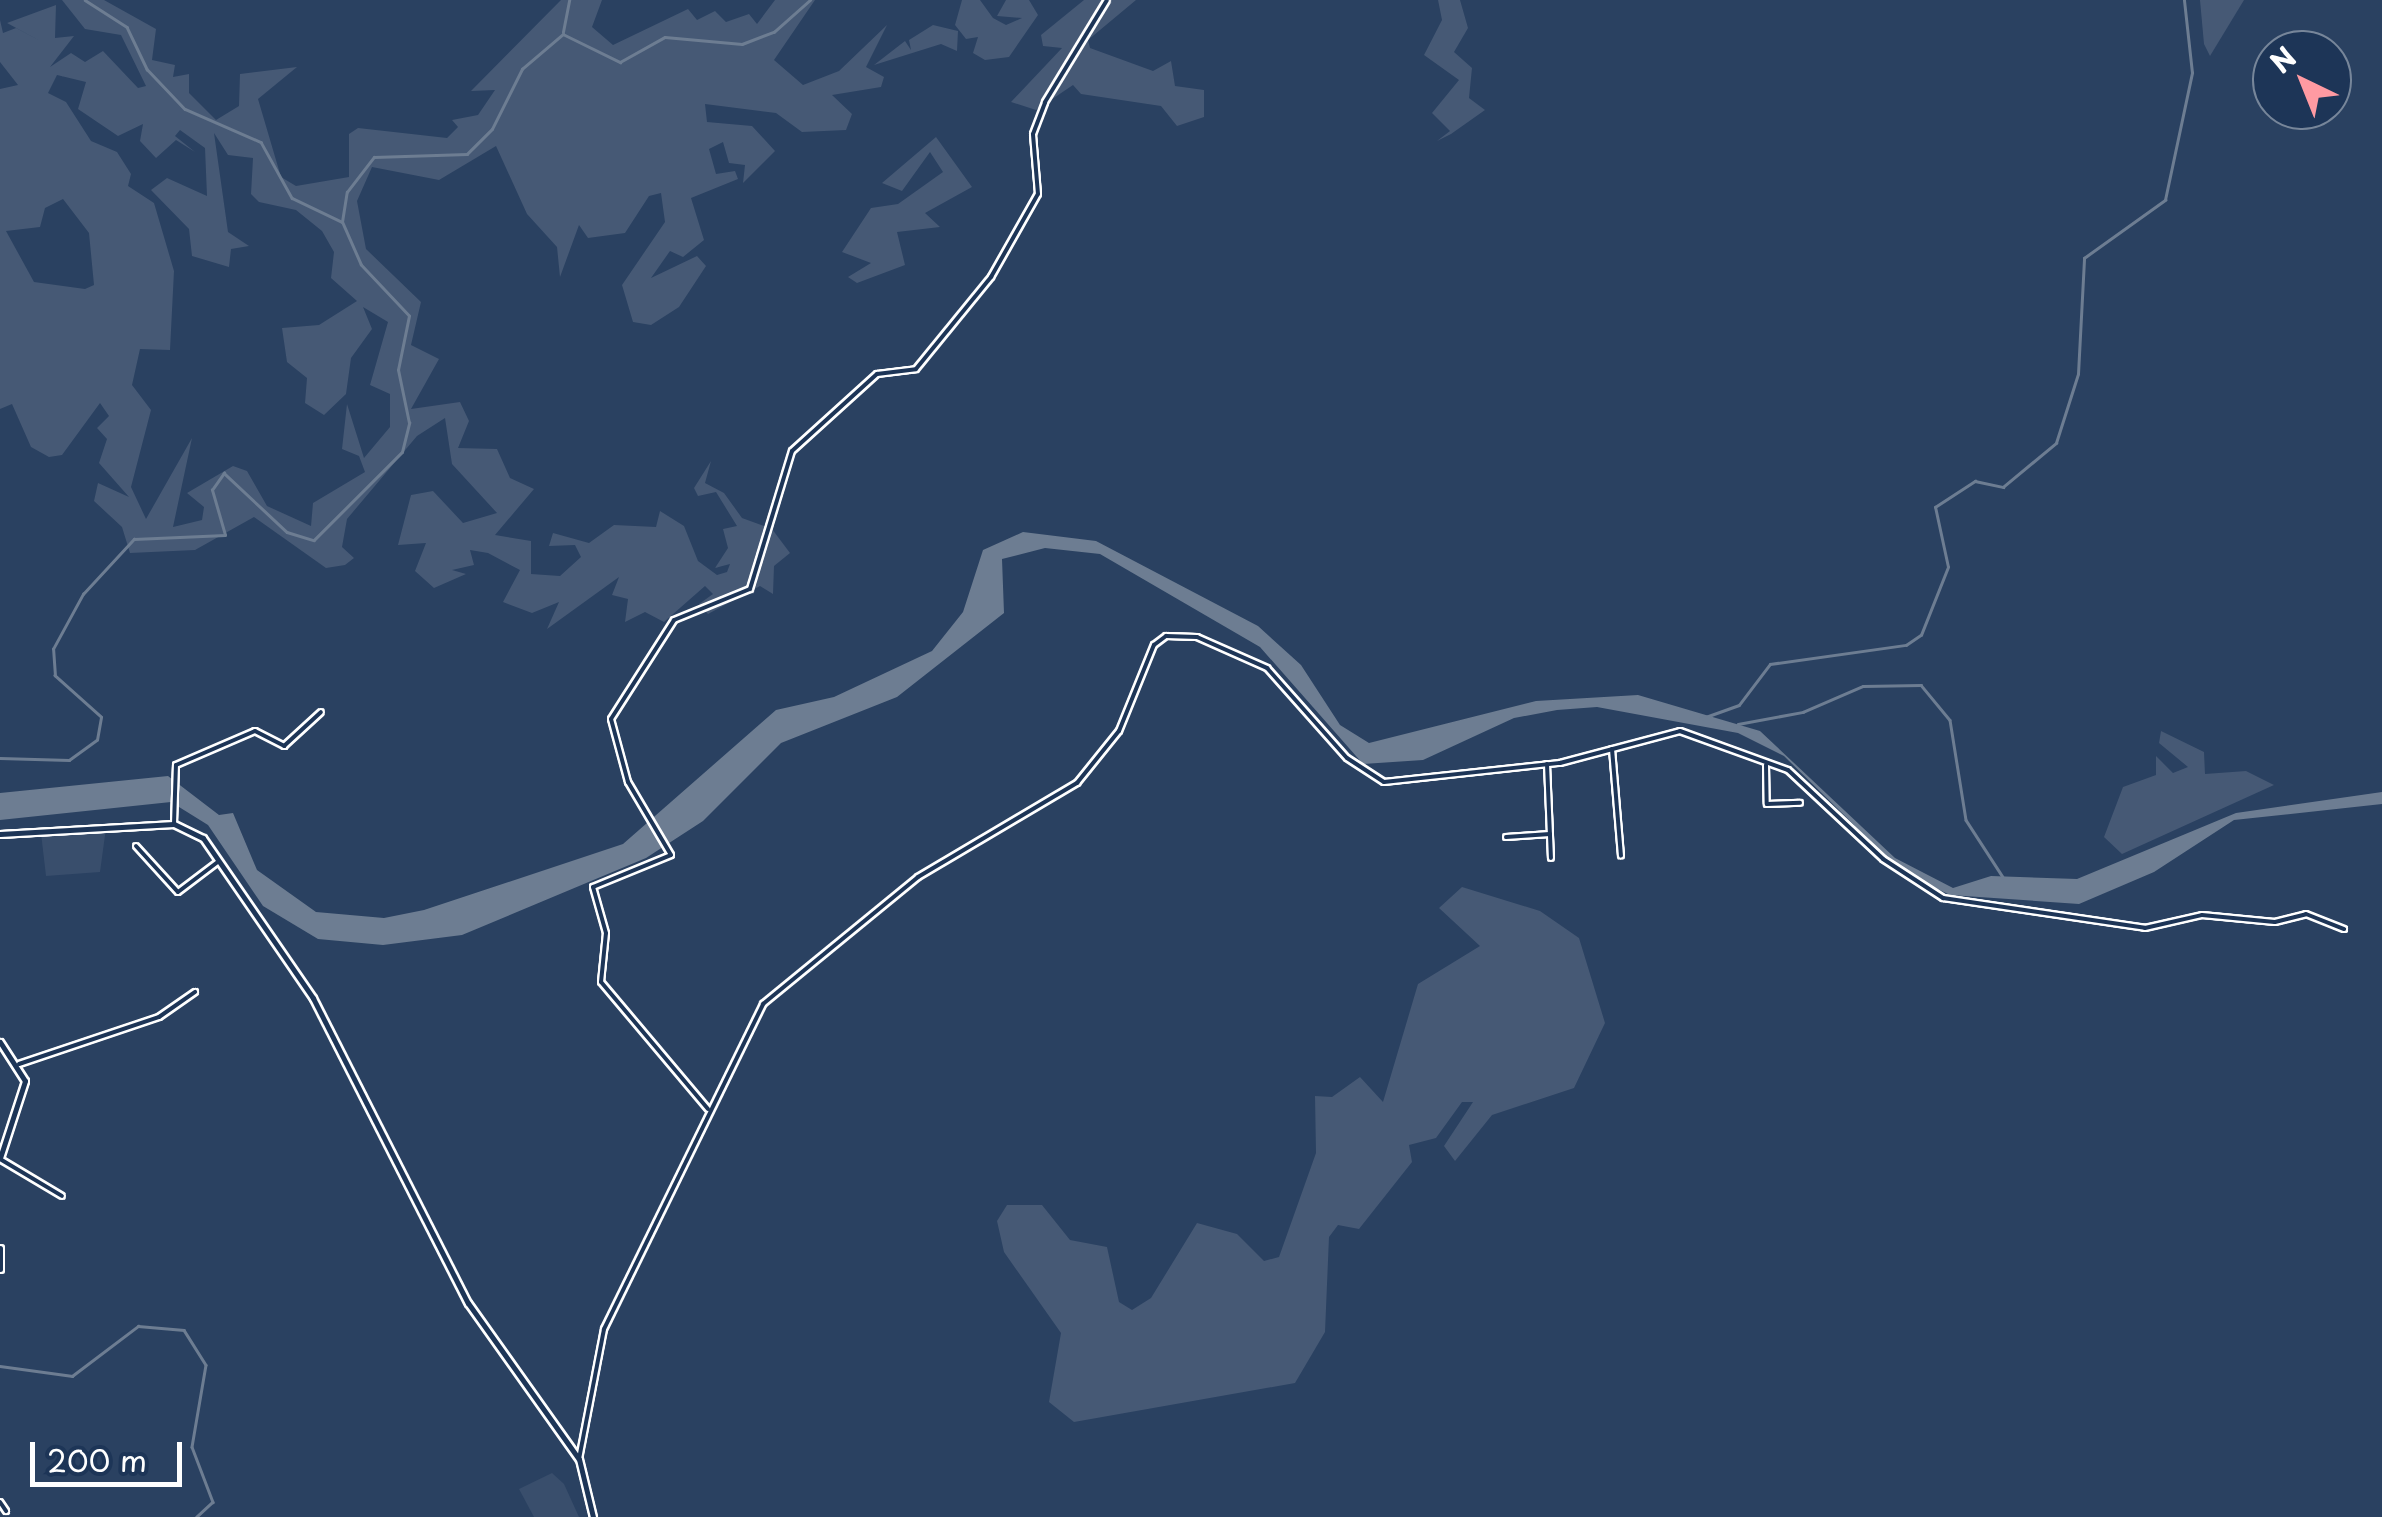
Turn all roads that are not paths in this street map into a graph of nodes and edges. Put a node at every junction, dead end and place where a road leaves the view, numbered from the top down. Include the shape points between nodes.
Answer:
1 (1106, 0) edge
2 (321, 712) dead end
3 (1612, 749) junction
4 (1547, 764) junction
5 (1766, 765) junction
6 (1800, 803) dead end
7 (174, 824) junction
8 (0, 834) edge
9 (1550, 834) junction
10 (1506, 837) dead end
11 (136, 846) dead end
12 (1621, 856) dead end
13 (1551, 858) dead end
14 (219, 860) junction
15 (2344, 930) dead end
16 (194, 992) dead end
17 (0, 1042) edge
18 (19, 1064) junction
19 (708, 1108) junction
20 (0, 1158) edge
21 (62, 1196) dead end
22 (0, 1248) edge
23 (0, 1269) edge
24 (580, 1458) junction
25 (0, 1502) edge
26 (6, 1511) dead end
27 (593, 1517) edge

1 - 19 street via 1045,102 1033,134 1038,194 991,277 916,368 877,374 792,451 750,589 674,620 611,719 617,756 669,851 593,888 606,933 601,982
2 - 7 street via 284,746 255,732 177,772
3 - 4 street
3 - 5 street via 1680,731
3 - 12 street
4 - 9 street
4 - 19 street via 1384,782 1347,758 1267,668 1197,637 1166,636 1090,770 918,877 762,1004
5 - 6 street via 1767,804
5 - 15 street via 1797,777 1883,859 1943,898 2145,928 2202,915 2275,922 2306,914
7 - 8 street
7 - 14 street via 191,828
9 - 10 street
9 - 13 street
11 - 14 street via 178,892
14 - 24 street via 314,998 468,1302
16 - 18 street via 159,1016
17 - 18 street
18 - 20 street via 24,1096
19 - 24 street via 604,1330
20 - 21 street
22 - 23 street
24 - 27 street
25 - 26 street

